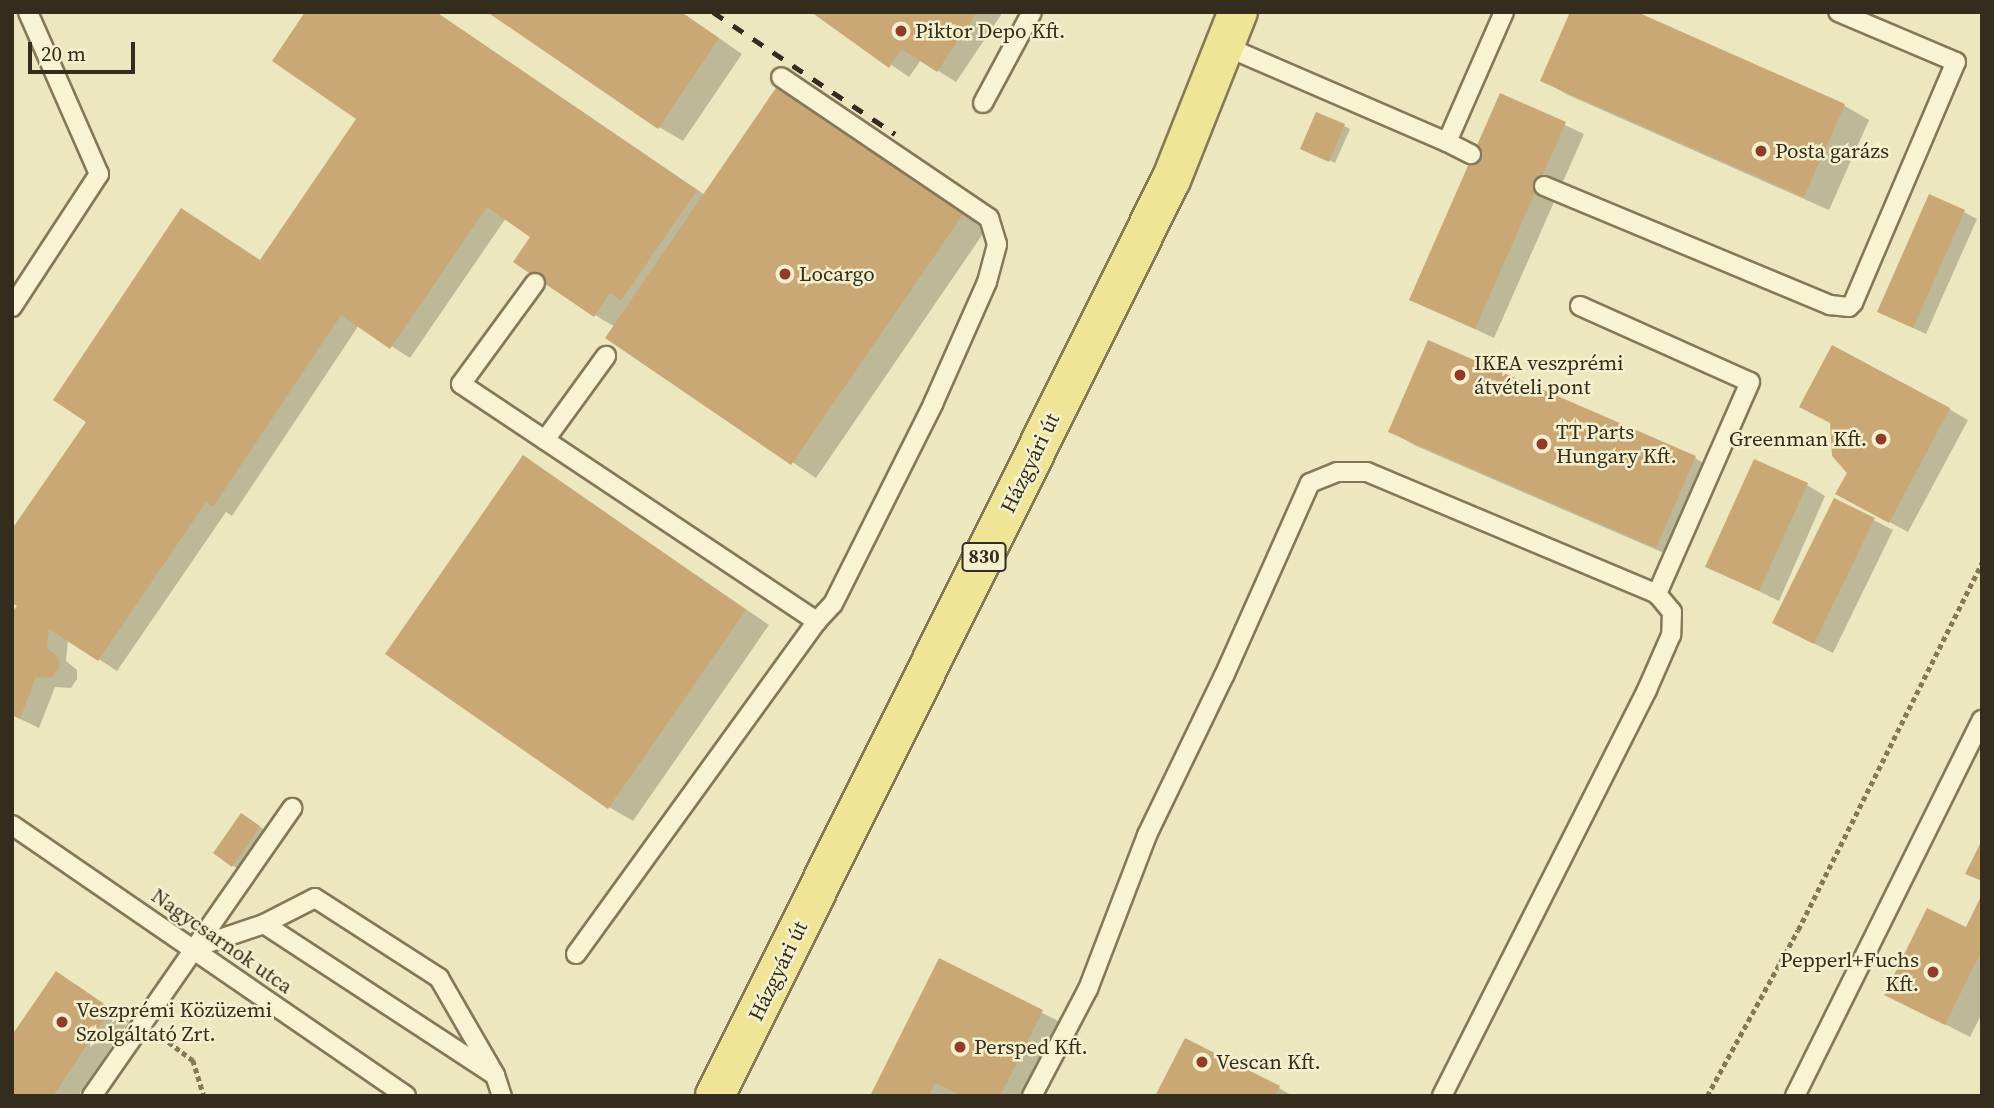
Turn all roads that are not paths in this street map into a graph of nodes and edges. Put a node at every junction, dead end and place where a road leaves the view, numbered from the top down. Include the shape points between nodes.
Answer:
1 (28, 12) edge
2 (1032, 12) edge
3 (1504, 12) edge
4 (1838, 12) edge
5 (1233, 30) edge
6 (781, 77) dead end
7 (983, 103) dead end
8 (1447, 142) junction
9 (1471, 153) dead end
10 (1544, 186) dead end
11 (535, 283) dead end
12 (1580, 306) dead end
13 (12, 307) edge
14 (606, 356) dead end
15 (545, 440) junction
16 (1657, 594) junction
17 (817, 621) junction
18 (1982, 720) edge
19 (292, 808) dead end
20 (12, 825) edge
21 (264, 924) junction
22 (193, 948) junction
23 (576, 954) dead end
24 (495, 1075) junction
25 (92, 1096) edge
26 (406, 1096) edge
27 (502, 1096) edge
28 (715, 1096) edge
29 (1032, 1096) edge
30 (1442, 1096) edge
31 (1795, 1096) edge

1 - 13 lane via 99,174
2 - 7 lane
3 - 8 lane
4 - 10 lane via 1956,62 1849,307 1830,305
5 - 8 lane
5 - 28 main road, Házgyári út / 830 via 1171,180
6 - 17 lane via 989,218 997,244 987,282 933,404 833,604
8 - 9 lane
11 - 15 lane via 461,384
12 - 16 lane via 1750,382
14 - 15 lane
15 - 17 lane
16 - 29 lane via 1367,472 1337,472 1310,483 1147,835 1088,989
16 - 30 lane via 1672,612 1671,635
17 - 23 lane
18 - 31 lane
19 - 22 lane
20 - 22 lane, Nagycsarnok utca
21 - 22 lane
21 - 24 lane
21 - 24 lane via 316,898 439,978
22 - 25 lane
22 - 26 lane, Nagycsarnok utca
24 - 27 lane

